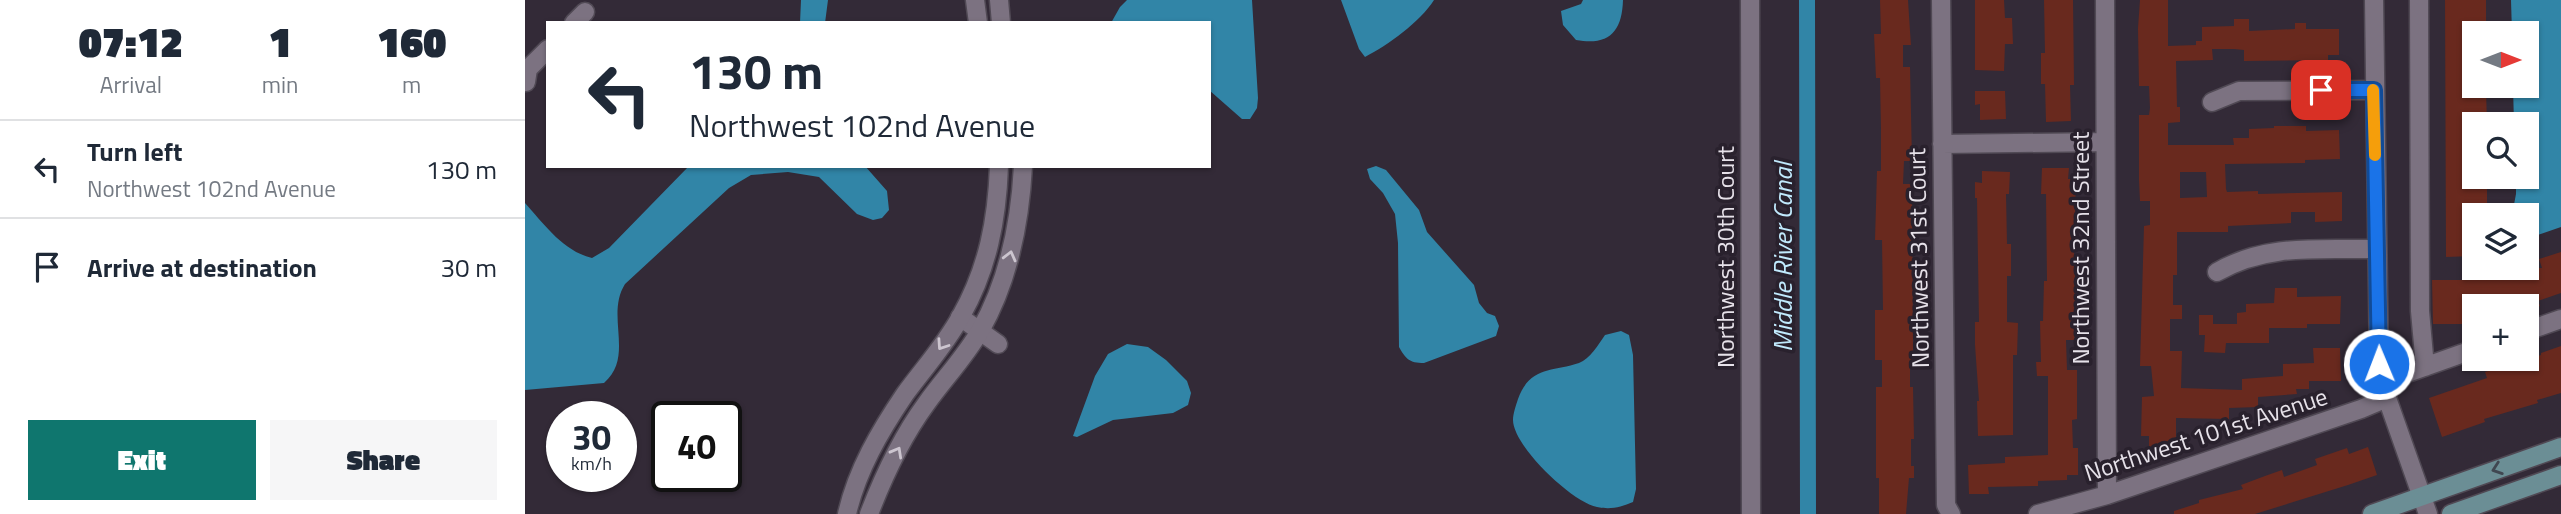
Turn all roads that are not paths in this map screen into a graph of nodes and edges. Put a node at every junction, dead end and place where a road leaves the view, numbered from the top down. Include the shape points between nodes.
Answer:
1 (975, 0) edge
2 (999, 0) edge
3 (1750, 0) edge
4 (1941, 0) edge
5 (2105, 0) edge
6 (2374, 0) edge
7 (2419, 0) edge
8 (978, 21) edge
9 (1001, 21) edge
10 (546, 51) edge
11 (526, 82) edge
12 (2374, 90) junction
13 (2211, 102) dead end
14 (2105, 142) junction
15 (1943, 144) junction
16 (999, 168) edge
17 (1023, 168) edge
18 (2376, 249) junction
19 (2217, 272) dead end
20 (961, 317) junction
21 (2561, 319) edge
22 (2539, 327) edge
23 (980, 331) junction
24 (998, 344) dead end
25 (2462, 354) edge
26 (2425, 367) junction
27 (2382, 378) junction
28 (2387, 398) junction
29 (2561, 447) edge
30 (2561, 475) edge
31 (2107, 495) junction
32 (2422, 496) junction
33 (847, 514) edge
34 (869, 514) edge
35 (1751, 514) edge
36 (1951, 514) edge
37 (2038, 514) edge
38 (2372, 514) edge
39 (2428, 514) edge
40 (2451, 514) edge

1 - 8 street
2 - 9 street
3 - 35 street, Northwest 30th Court
4 - 15 street, Northwest 31st Court
5 - 14 street, Northwest 32nd Street
6 - 12 street
7 - 26 street via 2420,311
10 - 11 street via 528,69
12 - 13 street via 2239,91
12 - 18 street
14 - 15 street
14 - 31 street, Northwest 32nd Street
15 - 36 street, Northwest 31st Court via 1946,505
16 - 20 street via 997,209 982,270
23 -> 17 street via 1004,278 1020,213
18 - 19 street via 2269,251
18 - 27 street
20 - 23 street
20 -> 33 street via 872,446
21 - 22 street
23 - 24 street
34 -> 23 street via 894,454
25 - 26 street
26 - 27 street
27 - 28 street
28 - 31 street, Northwest 101st Avenue
28 - 32 street
29 -> 32 main road
30 - 40 main road
31 - 37 street, Northwest 101st Avenue
32 - 38 main road
32 - 39 street

